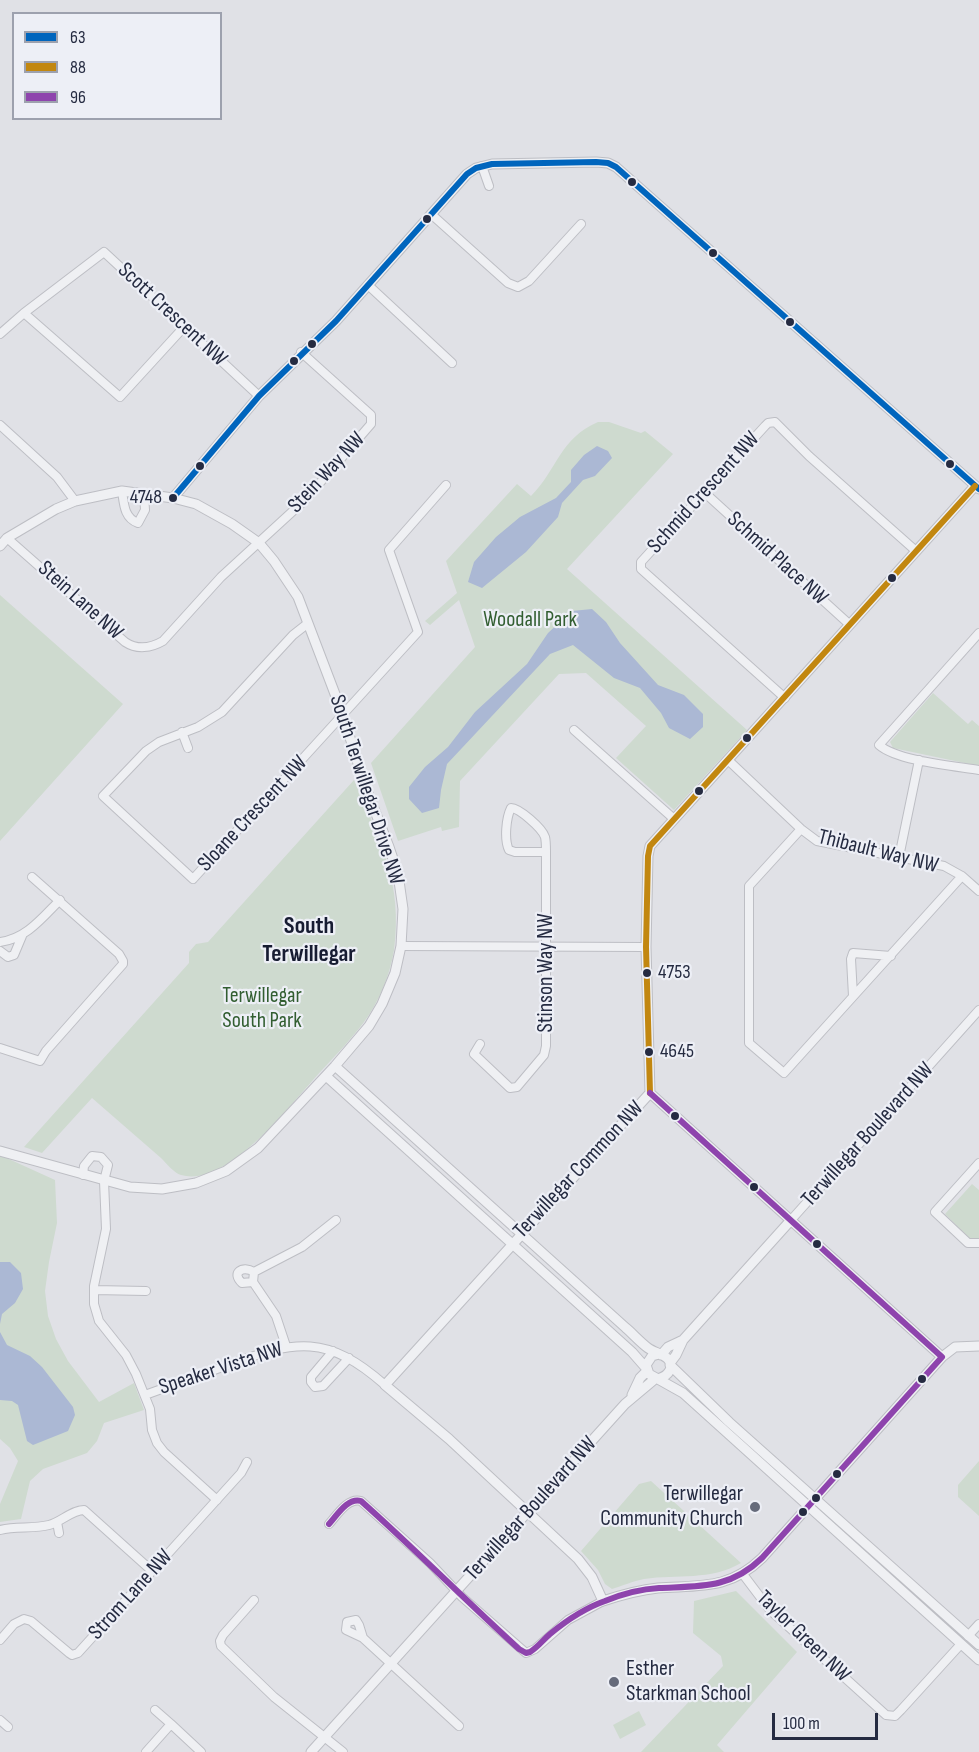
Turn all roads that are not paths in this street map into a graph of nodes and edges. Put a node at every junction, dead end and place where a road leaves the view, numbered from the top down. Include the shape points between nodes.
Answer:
1 (482, 166) junction
2 (489, 186) dead end
3 (431, 214) junction
4 (581, 224) dead end
5 (368, 285) junction
6 (24, 313) junction
7 (184, 327) junction
8 (0, 334) edge
9 (301, 352) junction
10 (452, 363) dead end
11 (259, 396) junction
12 (0, 425) edge
13 (446, 485) dead end
14 (977, 488) edge
15 (122, 491) junction
16 (705, 493) junction
17 (144, 494) junction
18 (173, 498) junction
19 (75, 501) junction
20 (7, 538) junction
21 (259, 543) junction
22 (0, 546) edge
23 (916, 551) junction
24 (307, 624) junction
25 (849, 624) junction
26 (979, 633) edge
27 (785, 698) junction
28 (343, 715) junction
29 (574, 730) dead end
30 (182, 732) junction
31 (188, 748) dead end
32 (728, 760) junction
33 (920, 760) junction
34 (979, 770) edge
35 (674, 819) junction
36 (801, 829) junction
37 (546, 852) junction
38 (899, 857) junction
39 (962, 876) junction
40 (32, 877) dead end
41 (979, 891) edge
42 (60, 900) junction
43 (22, 936) junction
44 (0, 942) edge
45 (401, 946) junction
46 (646, 947) junction
47 (546, 948) junction
48 (0, 951) edge
49 (891, 956) junction
50 (853, 996) junction
51 (979, 1010) edge
52 (480, 1044) dead end
53 (0, 1048) edge
54 (335, 1066) junction
55 (326, 1076) junction
56 (650, 1093) junction
57 (0, 1151) edge
58 (979, 1163) edge
59 (83, 1175) junction
60 (104, 1181) junction
61 (336, 1220) dead end
62 (791, 1221) junction
63 (521, 1234) junction
64 (979, 1243) edge
65 (511, 1244) junction
66 (254, 1272) junction
67 (252, 1282) junction
68 (94, 1290) junction
69 (146, 1291) dead end
70 (683, 1340) junction
71 (286, 1346) junction
72 (979, 1346) edge
73 (333, 1351) junction
74 (660, 1354) junction
75 (942, 1357) junction
76 (349, 1358) junction
77 (670, 1364) junction
78 (647, 1369) junction
79 (657, 1378) junction
80 (385, 1384) junction
81 (145, 1395) junction
82 (630, 1399) junction
83 (247, 1462) dead end
84 (217, 1500) junction
85 (812, 1502) junction
86 (528, 1511) junction
87 (57, 1522) junction
88 (329, 1524) dead end
89 (0, 1530) edge
90 (59, 1533) dead end
91 (152, 1571) junction
92 (742, 1574) junction
93 (457, 1592) junction
94 (254, 1600) dead end
95 (603, 1602) junction
96 (979, 1624) edge
97 (968, 1636) junction
98 (363, 1638) dead end
99 (0, 1640) edge
100 (961, 1644) junction
101 (979, 1646) edge
102 (979, 1660) edge
103 (391, 1664) junction
104 (155, 1710) dead end
105 (0, 1720) edge
106 (171, 1724) junction
107 (459, 1726) dead end
108 (8, 1727) dead end
109 (325, 1736) junction
110 (146, 1752) edge
111 (201, 1752) edge
112 (311, 1752) edge
113 (343, 1752) edge

1 - 2 street
1 - 3 street via 467,174
1 - 14 street via 611,164
3 - 4 street via 508,283 518,287 529,281
3 - 5 street
5 - 9 street
5 - 10 street
6 - 7 street, Scott Crescent NW via 104,252
6 - 7 street via 120,397
6 - 8 street, Scott Crescent NW
7 - 11 street, Scott Crescent NW
9 - 11 street
9 - 21 street, Stein Way NW via 371,415 371,424 305,500
11 - 18 street
12 - 19 street via 57,477
13 - 28 street via 389,550 418,632
14 - 23 street
15 - 17 street, South Terwillegar Drive NW
15 - 17 street via 127,515 138,523 145,510
15 - 19 street, South Terwillegar Drive NW
16 - 23 street, Schmid Crescent NW via 765,426 775,422
16 - 25 street, Schmid Place NW
16 - 27 street, Schmid Crescent NW via 641,562 641,569
17 - 18 street, South Terwillegar Drive NW
18 - 21 street, South Terwillegar Drive NW via 196,504
19 - 20 street, South Terwillegar Drive NW
20 - 21 street, Stein Lane NW via 125,642 138,648 163,641 221,577
20 - 22 street, South Terwillegar Drive NW
21 - 24 street, South Terwillegar Drive NW via 298,597
23 - 25 street
24 - 28 street, South Terwillegar Drive NW
24 - 30 street, Sloane Crescent NW via 222,712
25 - 27 street
26 - 33 street via 879,745 886,751
27 - 32 street
28 - 30 street, Sloane Crescent NW via 193,879 103,796 146,751
28 - 45 street, South Terwillegar Drive NW via 398,874 404,909
29 - 35 street
30 - 31 street
32 - 35 street
32 - 36 street, Thibault Way NW
33 - 34 street
33 - 38 street
35 - 46 street via 648,851
36 - 38 street, Thibault Way NW via 817,841
36 - 50 street via 749,886 749,1043 784,1073
37 - 37 street, Stinson Way NW via 546,838 541,830 518,809 511,808 506,844 509,850
37 - 47 street, Stinson Way NW
38 - 39 street, Thibault Way NW via 944,867
39 - 41 street, Thibault Way NW
39 - 49 street
40 - 42 street
42 - 43 street
42 - 53 street via 118,954 123,964 40,1061
43 - 44 street
43 - 48 street via 15,955 8,957
45 - 47 street
45 - 54 street, South Terwillegar Drive NW via 382,1005
46 - 47 street
46 - 56 street
47 - 52 street, Stinson Way NW via 544,1056 517,1087 510,1088 474,1054
49 - 50 street
49 - 50 street via 853,952
51 - 62 street, Terwillegar Boulevard NW
54 - 55 street, South Terwillegar Drive NW
54 - 63 street
55 - 60 street, South Terwillegar Drive NW via 258,1148 226,1171 195,1183 162,1189
55 - 65 street
56 - 62 street, Terwillegar Common NW
56 - 63 street, Terwillegar Common NW
57 - 59 street, South Terwillegar Drive NW
58 - 64 street via 935,1212 968,1243
59 - 60 street, South Terwillegar Drive NW
59 - 60 street via 88,1159 97,1155 108,1166
60 - 68 street via 106,1229
61 - 66 street via 302,1247
62 - 70 street, Terwillegar Boulevard NW
62 - 75 street, Terwillegar Common NW
63 - 65 street, Terwillegar Common NW
63 - 74 street via 640,1341
65 - 78 street
65 - 80 street, Terwillegar Common NW
66 - 67 street
66 - 67 street via 245,1268 238,1275 242,1283
67 - 71 street via 276,1316
68 - 69 street
68 - 81 street via 99,1321 126,1355
70 - 74 street, Terwillegar Boulevard NW
70 - 77 street, Terwillegar Boulevard NW
71 - 73 street, Speaker Vista NW
71 - 81 street, Speaker Vista NW
72 - 75 street via 955,1347
73 - 76 street, Speaker Vista NW
73 - 76 street, Speaker Vista NW via 313,1374 315,1387 323,1386
74 - 77 street
74 - 78 street via 649,1358
75 - 85 street
76 - 80 street, Speaker Vista NW
77 - 79 street via 667,1374
77 - 85 street
78 - 79 street
78 - 82 street, Terwillegar Boulevard NW
79 - 82 street, Terwillegar Boulevard NW
79 - 85 street via 683,1393
80 - 86 street
81 - 84 street via 157,1443
82 - 86 street, Terwillegar Boulevard NW
83 - 84 street, Strom Lane NW
84 - 91 street, Strom Lane NW
85 - 92 street via 762,1558
85 - 97 street
85 - 100 street
86 - 93 street, Terwillegar Boulevard NW
86 - 95 street via 584,1565
87 - 89 street
87 - 90 street
87 - 91 street via 84,1510
88 - 93 street via 350,1502 361,1502
91 - 99 street, Strom Lane NW via 78,1653 72,1655 24,1619
92 - 95 street via 714,1585 651,1589
92 - 100 street, Taylor Green NW via 770,1610 888,1716 895,1716
93 - 95 street via 526,1653 568,1620
93 - 103 street, Terwillegar Boulevard NW
94 - 109 street via 223,1635 221,1646 274,1697
96 - 97 street
97 - 100 street, Taylor Green NW
97 - 101 street
98 - 103 street
100 - 102 street
103 - 107 street
103 - 109 street, Terwillegar Boulevard NW
104 - 106 street
105 - 108 street
106 - 110 street
106 - 111 street
109 - 112 street, Terwillegar Boulevard NW
109 - 113 street

